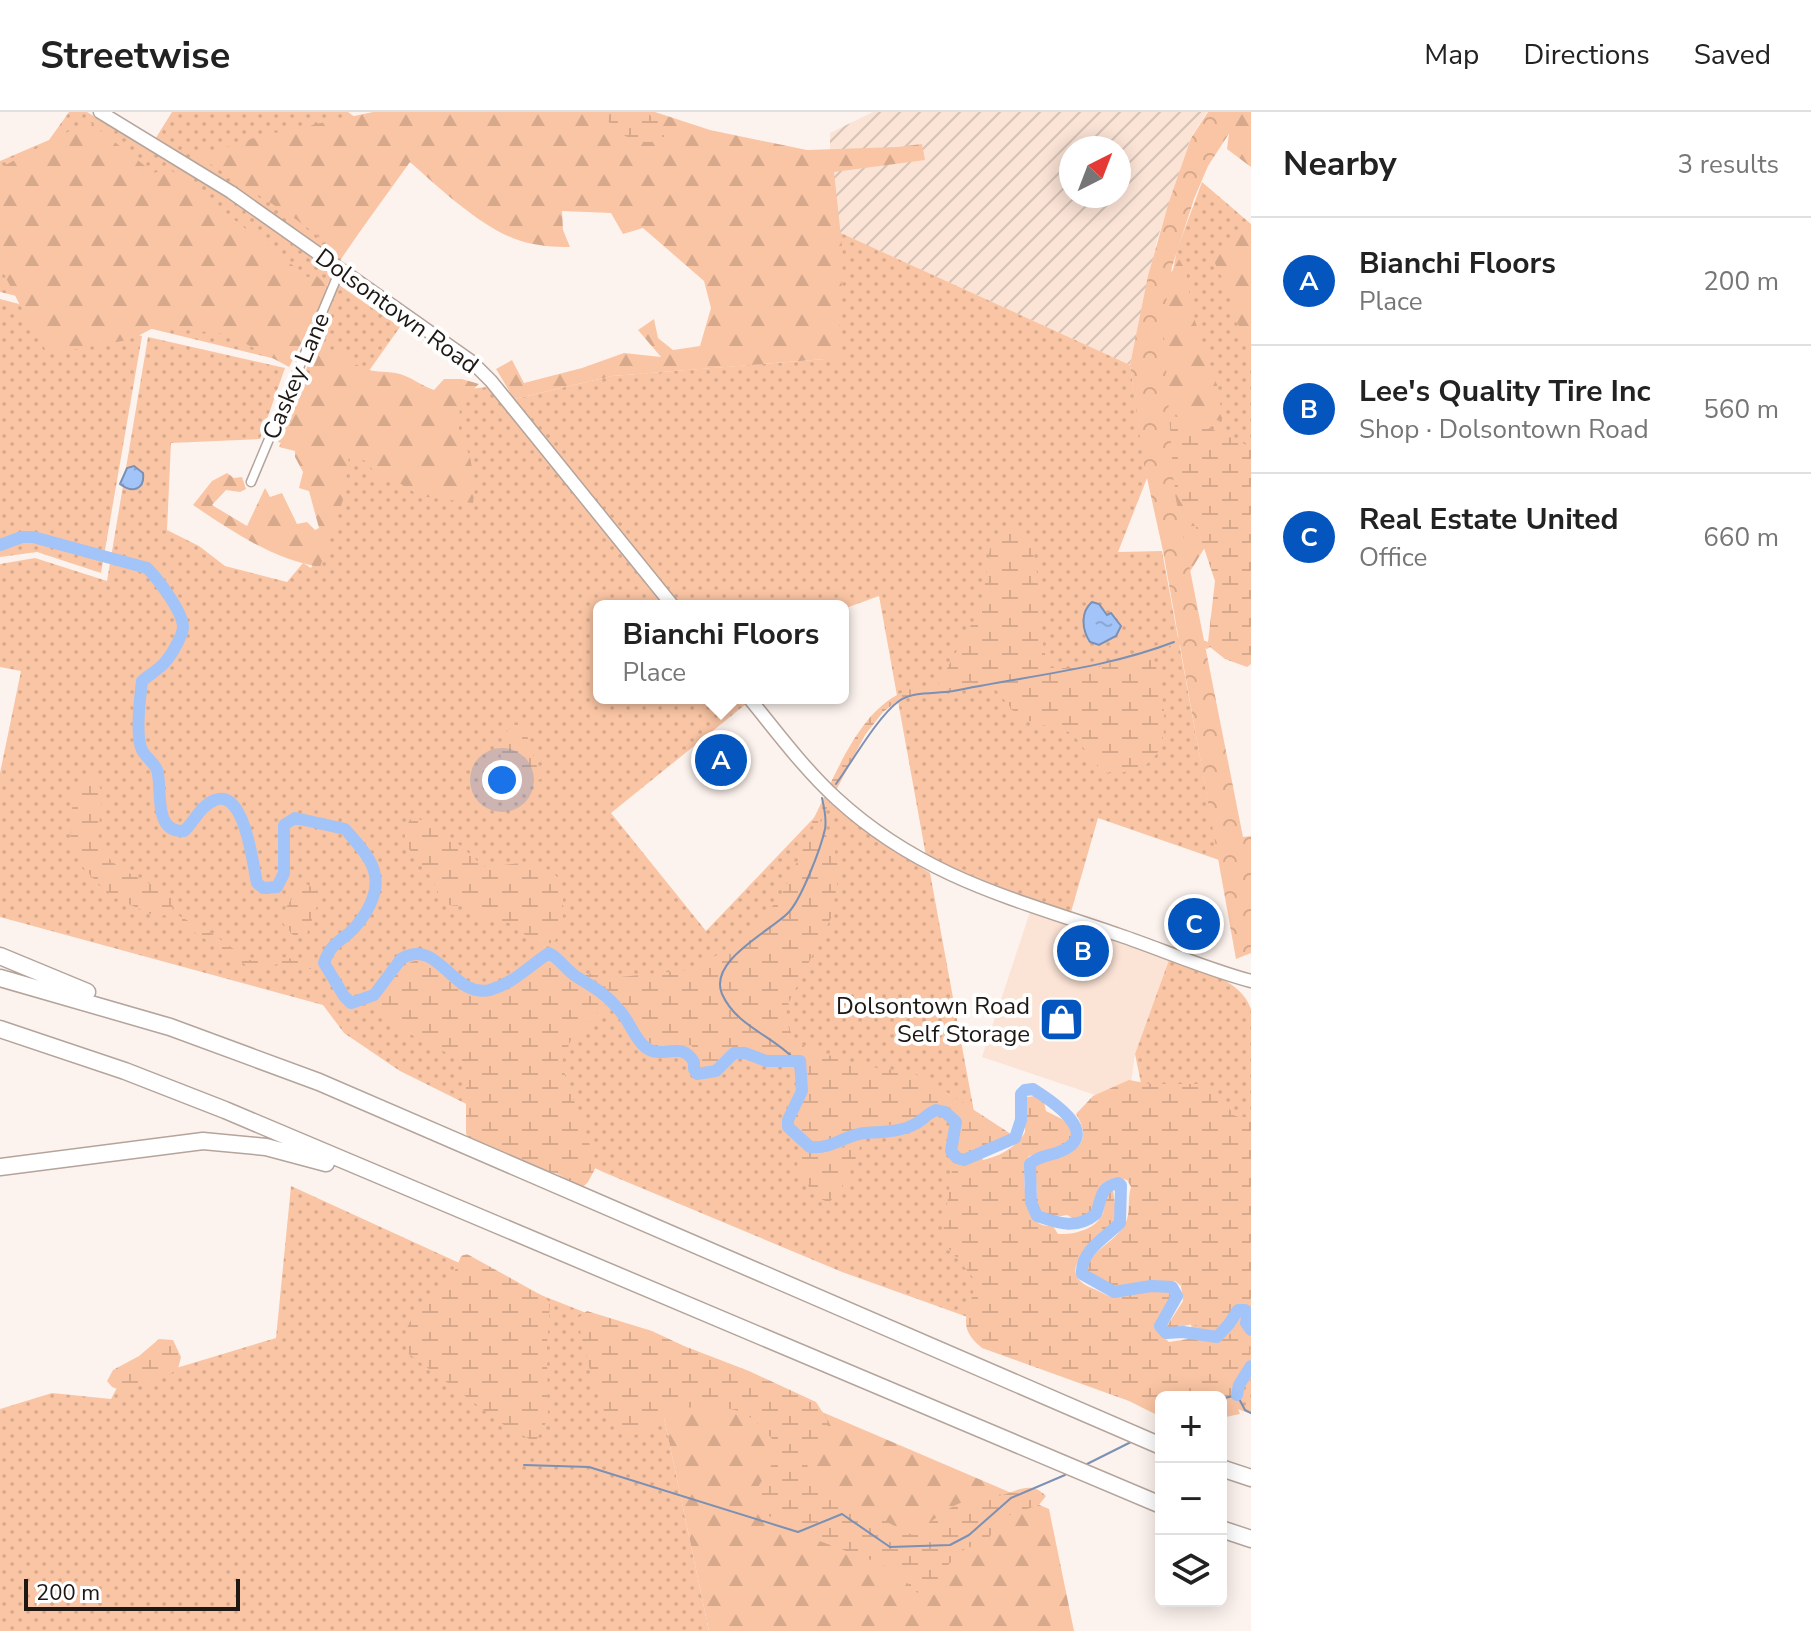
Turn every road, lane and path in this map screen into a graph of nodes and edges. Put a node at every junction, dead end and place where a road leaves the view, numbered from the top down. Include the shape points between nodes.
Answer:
1 (100, 112) edge
2 (340, 270) junction
3 (251, 482) dead end
4 (668, 600) edge
5 (754, 704) edge
6 (0, 956) edge
7 (0, 978) edge
8 (1251, 981) edge
9 (0, 1029) edge
10 (188, 1034) junction
11 (0, 1167) edge
12 (435, 1199) junction
13 (1155, 1444) edge
14 (1227, 1470) edge
15 (1251, 1478) edge
16 (1155, 1502) edge
17 (1227, 1531) edge
18 (1251, 1539) edge

1 - 2 street, Dolsontown Road via 231,192
2 - 3 street, Caskey Lane
2 - 4 street, Dolsontown Road via 482,371
5 - 8 street via 837,800 936,868
6 - 10 highway
7 - 10 highway
9 - 12 highway via 175,1090
10 - 13 highway via 333,1088
11 - 12 highway via 170,1144 227,1142 299,1154
12 - 16 highway
14 - 15 highway
17 - 18 highway

